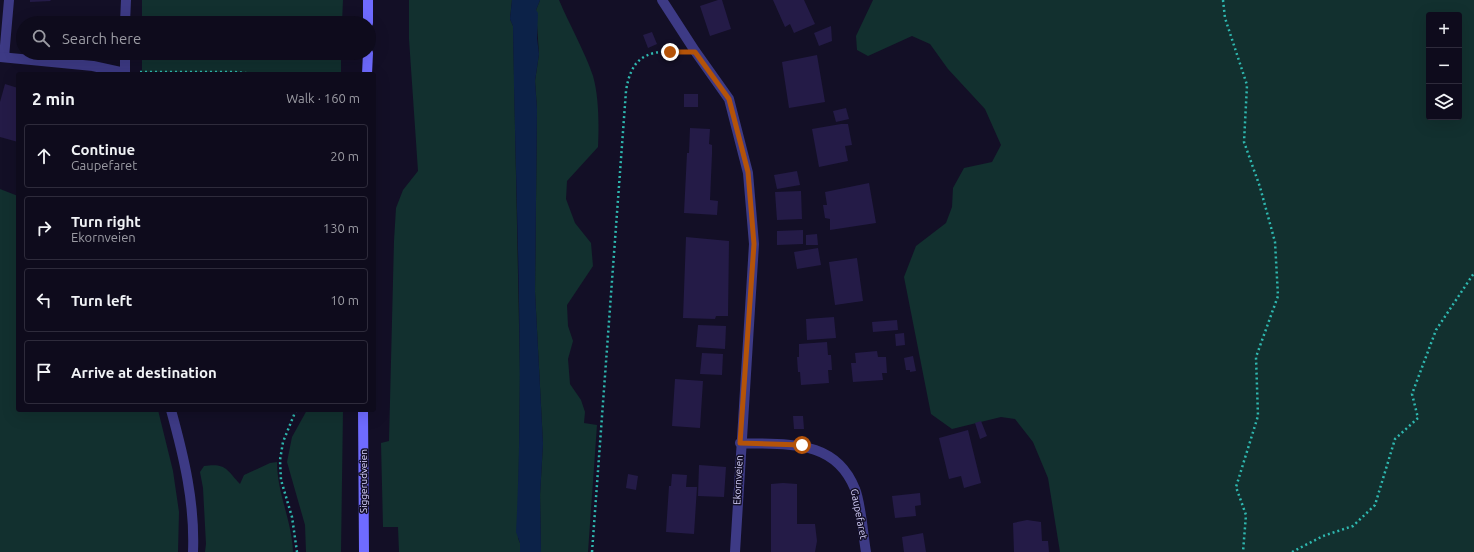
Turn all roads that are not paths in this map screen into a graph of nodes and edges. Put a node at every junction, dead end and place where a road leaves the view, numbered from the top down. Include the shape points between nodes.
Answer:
1 (10, 0) edge
2 (126, 0) edge
3 (368, 0) edge
4 (662, 0) edge
5 (126, 16) edge
6 (368, 16) edge
7 (2, 57) edge
8 (16, 58) edge
9 (32, 60) edge
10 (125, 60) edge
11 (368, 60) edge
12 (117, 72) edge
13 (125, 72) edge
14 (367, 72) edge
15 (172, 412) edge
16 (363, 412) edge
17 (740, 443) junction
18 (193, 552) edge
19 (364, 552) edge
20 (734, 552) edge
21 (866, 552) edge

1 - 7 street
2 - 5 street
3 - 6 main road
4 - 17 street, Ekornveien via 729,99 748,172 754,244
7 - 8 street
9 - 12 street via 93,66
10 - 13 street
11 - 14 main road
15 - 18 street via 189,482
16 - 19 main road, Siggerudveien
17 - 20 street, Ekornveien
17 - 21 street, Gaupefaret via 802,445 824,452 843,467 856,490

